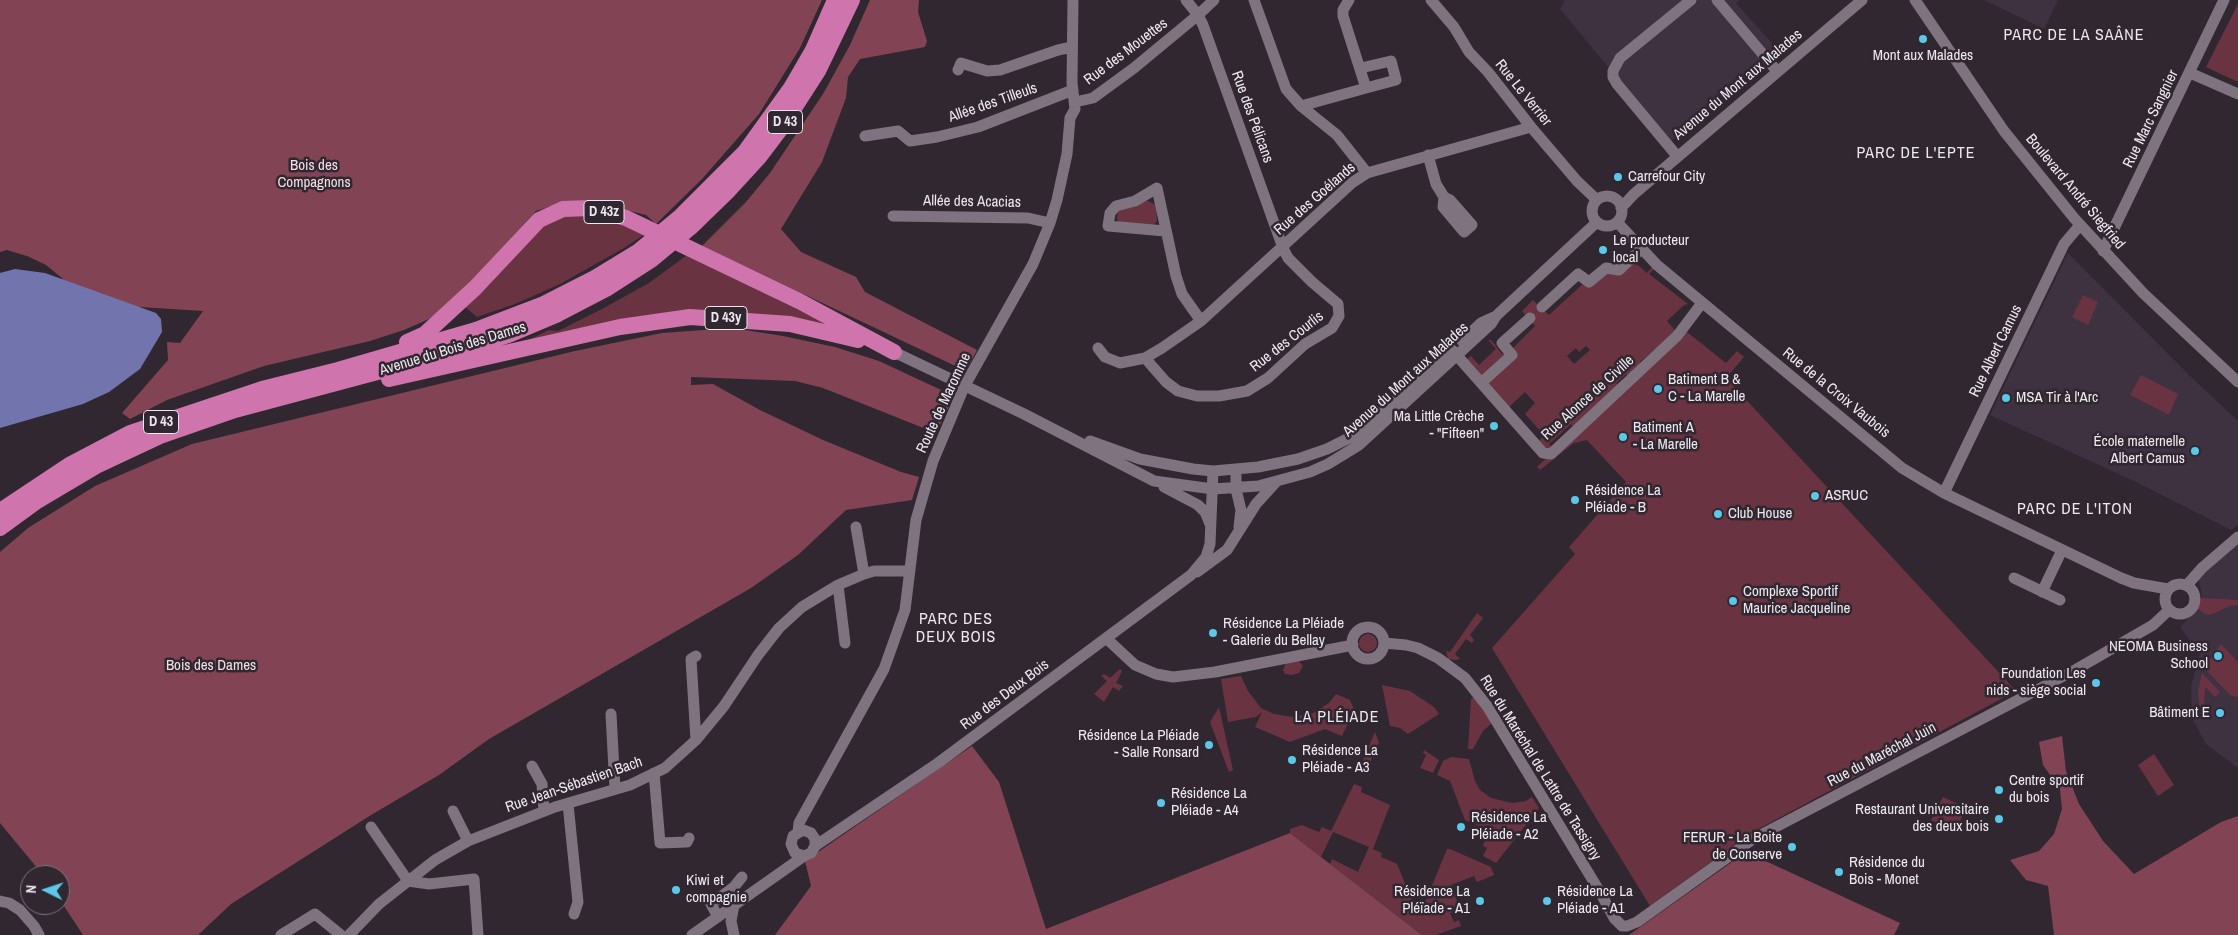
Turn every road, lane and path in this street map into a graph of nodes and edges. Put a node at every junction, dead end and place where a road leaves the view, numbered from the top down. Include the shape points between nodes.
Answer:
1 (835, 0) edge
2 (852, 0) edge
3 (1073, 0) edge
4 (1186, 0) edge
5 (1214, 0) edge
6 (1254, 0) edge
7 (1349, 0) edge
8 (1431, 0) edge
9 (1691, 0) edge
10 (1717, 0) edge
11 (1862, 0) edge
12 (1914, 0) edge
13 (2224, 0) edge
14 (1198, 15) junction
15 (1072, 47) junction
16 (1361, 68) junction
17 (958, 70) dead end
18 (1777, 71) junction
19 (2190, 73) junction
20 (1366, 88) junction
21 (1073, 90) junction
22 (2238, 94) edge
23 (1075, 102) junction
24 (1301, 106) junction
25 (1531, 127) junction
26 (865, 136) dead end
27 (1428, 155) junction
28 (1678, 156) junction
29 (1367, 173) junction
30 (1444, 197) dead end
31 (1597, 200) junction
32 (1619, 204) junction
33 (893, 216) dead end
34 (686, 221) junction
35 (1596, 222) junction
36 (1617, 222) junction
37 (1050, 223) junction
38 (2080, 225) junction
39 (1164, 231) junction
40 (1283, 248) junction
41 (1641, 249) junction
42 (2103, 250) junction
43 (1702, 303) junction
44 (1542, 307) dead end
45 (1530, 318) dead end
46 (1201, 321) junction
47 (1098, 348) dead end
48 (894, 352) junction
49 (1456, 355) junction
50 (1145, 358) junction
51 (336, 377) junction
52 (2238, 382) edge
53 (1481, 383) junction
54 (1024, 414) junction
55 (1236, 469) junction
56 (1213, 471) junction
57 (1154, 481) junction
58 (1276, 482) junction
59 (1213, 489) junction
60 (1236, 489) junction
61 (1944, 493) junction
62 (0, 511) edge
63 (856, 527) dead end
64 (0, 528) edge
65 (1212, 529) junction
66 (1238, 533) junction
67 (2238, 537) edge
68 (2062, 550) junction
69 (910, 571) junction
70 (864, 574) junction
71 (1191, 575) junction
72 (2014, 578) dead end
73 (838, 585) junction
74 (2187, 585) junction
75 (2168, 589) junction
76 (2042, 592) junction
77 (2060, 600) dead end
78 (2169, 610) junction
79 (1107, 639) junction
80 (845, 643) dead end
81 (1384, 643) junction
82 (1352, 645) junction
83 (696, 656) dead end
84 (611, 714) dead end
85 (696, 740) junction
86 (532, 766) dead end
87 (654, 774) junction
88 (615, 789) junction
89 (568, 804) junction
90 (453, 811) dead end
91 (544, 811) junction
92 (371, 827) dead end
93 (808, 836) junction
94 (689, 838) dead end
95 (468, 841) junction
96 (791, 847) junction
97 (804, 856) junction
98 (742, 877) dead end
99 (408, 881) junction
100 (767, 881) junction
101 (0, 901) edge
102 (734, 905) junction
103 (574, 914) dead end
104 (718, 917) junction
105 (1619, 930) edge
106 (39, 935) edge
107 (281, 935) edge
108 (341, 935) edge
109 (349, 935) edge
110 (478, 935) edge
111 (692, 935) edge
112 (734, 935) edge

1 - 34 highway, Avenue du Bois des Dames / D 43 via 800,72 751,144 712,186
2 - 34 highway, Avenue du Bois des Dames / D 43 via 818,71 782,127 734,185
3 - 15 street, Route de Maromme
4 - 14 street, Rue des Pélicans
5 - 14 street, Rue des Mouettes
6 - 24 street via 1286,89
7 - 16 street via 1342,16
8 - 25 street, Rue Le Verrier
9 - 28 street via 1620,58 1613,71 1617,84
10 - 18 street
11 - 18 street, Avenue du Mont aux Malades
12 - 38 street, Boulevard André Siegfried via 2004,131
13 - 19 street, Rue Marc Sangnier
14 - 23 street, Rue des Mouettes via 1093,98
14 - 40 street, Rue des Pélicans
15 - 17 street via 1000,70 961,63
15 - 21 street, Route de Maromme
16 - 20 street
16 - 20 street via 1391,61 1396,80
18 - 28 street, Avenue du Mont aux Malades
19 - 22 street
19 - 42 street, Rue Marc Sangnier
20 - 24 street
21 - 23 street, Route de Maromme
21 - 26 street, Allée des Tilleuls via 978,127 937,138 910,141 898,131
23 - 37 street, Route de Maromme via 1070,118 1067,154
24 - 29 street via 1337,134
25 - 27 street, Rue des Goélands
25 - 31 street, Rue Le Verrier
27 - 29 street, Rue des Goélands
27 - 30 street via 1436,184
28 - 32 street, Avenue du Mont aux Malades
29 - 40 street, Rue des Goélands via 1352,182
31 - 32 street via 1609,197
31 - 35 street via 1592,210
32 - 36 street via 1621,214
33 - 37 street, Allée des Acacias via 1028,218
34 - 51 highway, Avenue du Bois des Dames / D 43 via 606,289 558,314 508,335 456,351
35 - 36 street via 1608,226
35 - 49 street, Avenue du Mont aux Malades via 1496,316 1481,323
36 - 41 street, Rue de la Croix Vaubois
37 - 69 street, Route de Maromme via 1032,264 964,387 947,428 923,492
38 - 42 street, Boulevard André Siegfried
38 - 61 street, Rue Albert Camus via 2064,244
39 - 39 street via 1157,188 1135,201 1116,206 1110,213 1108,226
39 - 46 street via 1182,294
40 - 46 street, Rue des Goélands
40 - 50 street, Rue des Courlis via 1288,258 1338,304 1339,316 1332,328 1305,344 1268,378 1247,391 1219,396 1197,396 1178,391
41 - 43 street, Rue de la Croix Vaubois
41 - 44 street via 1619,270 1606,268 1590,282 1578,274
42 - 52 street, Boulevard André Siegfried via 2193,342
43 - 53 street, Rue Alonce de Civille via 1677,336 1551,454 1543,454
43 - 61 street, Rue de la Croix Vaubois via 1902,468
45 - 53 street via 1502,344 1512,355
46 - 50 street, Rue des Goélands
47 - 50 street, Rue des Goélands via 1105,358 1120,364
48 - 51 highway, D 43y via 848,337 790,324 690,317 620,327 365,384
48 - 51 highway, D 43z via 799,301 626,218 590,208 563,210 539,220 475,288 425,334
48 - 54 street, Avenue du Mont aux Malades / D 43y
49 - 53 street, Rue Alonce de Civille
49 - 55 street, Avenue du Mont aux Malades via 1359,433 1298,459
49 - 58 street, Avenue du Mont aux Malades / D 43y via 1370,436 1328,464
51 - 62 highway, Avenue du Bois des Dames / D 43 via 262,389 130,433 70,464
51 - 64 highway, Avenue du Bois des Dames / D 43 via 160,436 88,470
54 - 56 street, Avenue du Mont aux Malades via 1140,459
54 - 57 street, Avenue du Mont aux Malades / D 43y
55 - 56 street, Avenue du Mont aux Malades
55 - 60 street
56 - 59 street, Rue des Deux Bois
57 - 59 street, Avenue du Mont aux Malades / D 43y
57 - 65 street via 1198,505 1205,512
58 - 60 street, Avenue du Mont aux Malades / D 43y
58 - 66 street, Rue des Deux Bois via 1256,504
59 - 60 street, Avenue du Mont aux Malades / D 43y
59 - 65 street, Rue des Deux Bois
60 - 66 street via 1241,510
61 - 68 street, Rue de la Croix Vaubois
63 - 70 street
65 - 71 street, Rue des Deux Bois via 1206,557
66 - 71 street, Rue des Deux Bois via 1222,555
67 - 74 street
68 - 75 street, Rue de la Croix Vaubois via 2134,583
68 - 76 street
69 - 70 street, Rue Jean-Sébastien Bach
69 - 93 street, Route de Maromme via 905,610 884,669 805,813
70 - 73 street, Rue Jean-Sébastien Bach
71 - 79 street, Rue des Deux Bois
72 - 76 street
73 - 80 street
73 - 85 street, Rue Jean-Sébastien Bach via 802,607 779,628
74 - 75 street via 2178,584
74 - 78 street via 2195,596 2192,609 2182,614
75 - 78 street via 2164,601
76 - 77 street
78 - 105 street, Rue du Maréchal Juin via 2153,625 2075,670 1752,839 1632,925
79 - 82 street via 1135,665 1173,677
79 - 93 street, Rue des Deux Bois via 938,763 832,834
81 - 82 street via 1381,652 1369,658 1360,656
81 - 82 street via 1377,630 1367,627 1358,631
81 - 105 street, Rue du Maréchal de Lattre de Tassigny via 1418,648 1466,678 1487,706 1596,886
83 - 85 street via 691,659
84 - 88 street
85 - 87 street, Rue Jean-Sébastien Bach
86 - 91 street via 542,784
87 - 88 street, Rue Jean-Sébastien Bach
87 - 94 street via 660,843 687,842
88 - 89 street, Rue Jean-Sébastien Bach
89 - 91 street, Rue Jean-Sébastien Bach
89 - 103 street via 578,902
90 - 95 street
91 - 95 street, Rue Jean-Sébastien Bach
92 - 99 street
93 - 96 street via 792,838
93 - 97 street via 811,853
95 - 99 street, Rue Jean-Sébastien Bach via 434,860
96 - 97 street via 795,853
96 - 100 street
97 - 100 street
98 - 104 street via 711,904
99 - 109 street, Rue Jean-Sébastien Bach via 379,904
99 - 110 street via 429,884 474,879
100 - 102 street
101 - 106 street via 20,910
102 - 104 street
102 - 112 street via 731,921
104 - 111 street
107 - 108 street via 314,908

